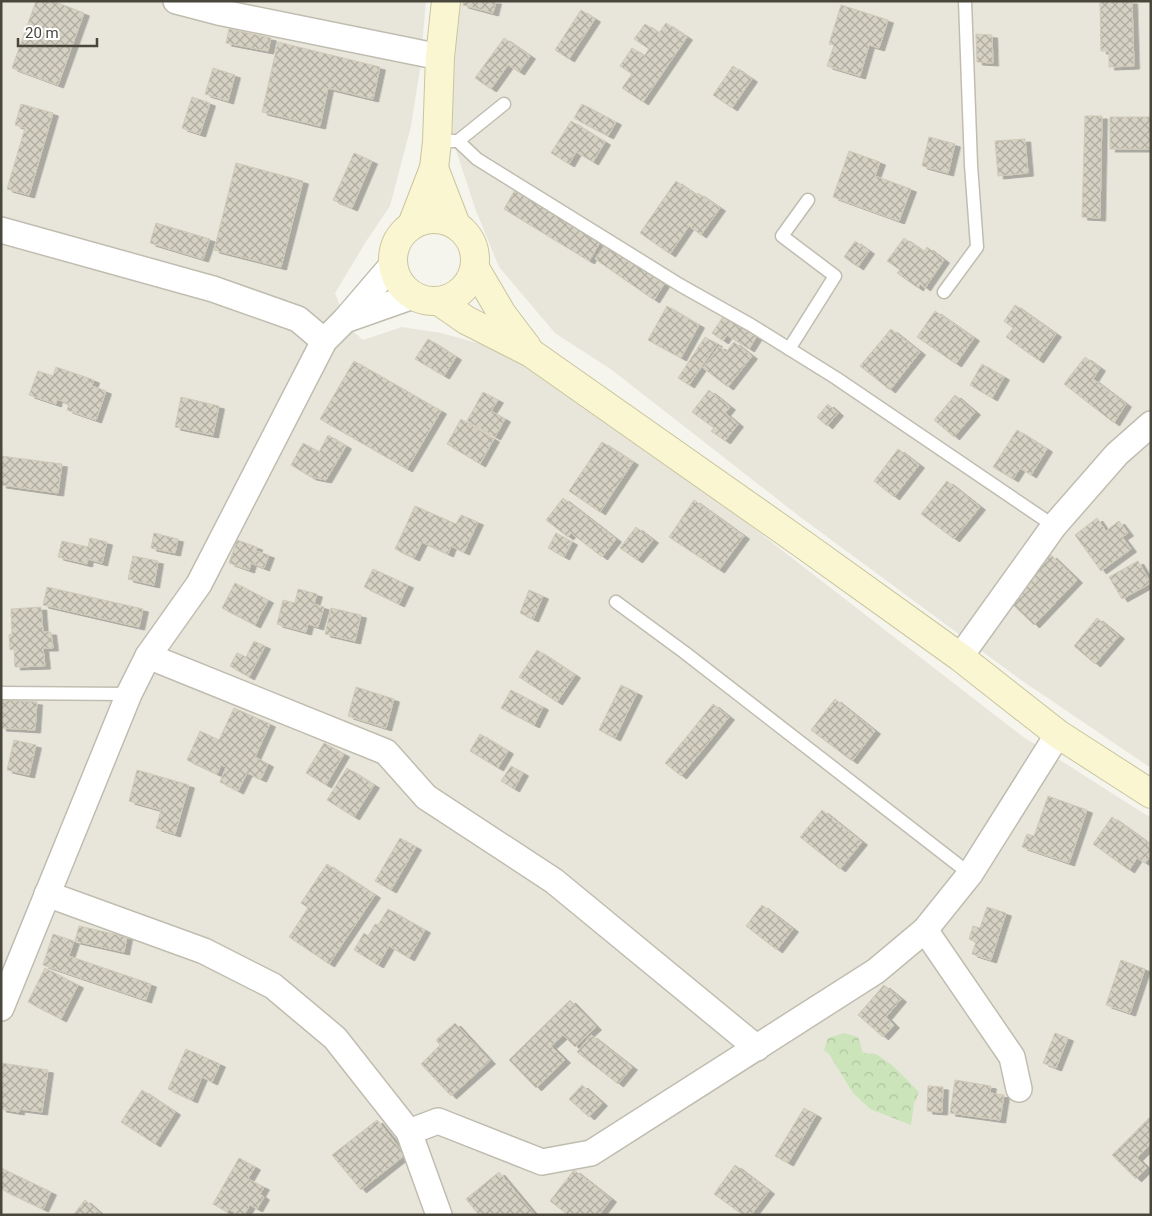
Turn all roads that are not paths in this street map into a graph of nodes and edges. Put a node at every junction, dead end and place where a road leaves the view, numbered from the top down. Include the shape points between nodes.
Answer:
1 (176, 1) edge
2 (446, 1) edge
3 (965, 1) edge
4 (440, 57) junction
5 (504, 104) dead end
6 (443, 150) junction
7 (808, 200) dead end
8 (412, 225) junction
9 (456, 225) junction
10 (1, 230) edge
11 (393, 264) junction
12 (475, 268) junction
13 (944, 292) dead end
14 (413, 296) junction
15 (440, 302) junction
16 (345, 320) junction
17 (324, 341) junction
18 (789, 349) junction
19 (531, 352) junction
20 (1151, 424) edge
21 (1054, 526) junction
22 (616, 602) dead end
23 (148, 656) junction
24 (960, 657) junction
25 (1, 693) edge
26 (129, 694) junction
27 (1058, 734) junction
28 (1151, 794) edge
29 (970, 874) junction
30 (47, 894) junction
31 (925, 930) junction
32 (1, 1008) edge
33 (757, 1048) junction
34 (1019, 1089) dead end
35 (409, 1132) junction
36 (439, 1215) edge

1 - 4 street
2 - 4 main road
3 - 13 lane via 977,247
4 - 6 main road
5 - 6 lane
6 - 8 main road
6 - 9 main road
6 - 18 lane via 477,159
7 - 18 lane via 782,236 835,276
8 - 9 main road via 434,219
8 - 11 main road via 397,242
9 - 12 main road via 472,243
10 - 17 street via 213,288 298,319
11 - 14 main road via 403,288
11 - 16 street
12 - 15 main road via 463,291
12 - 19 main road via 502,314
14 - 15 main road
14 - 16 street
15 - 19 main road via 466,320
16 - 17 street
17 - 23 street via 199,584
18 - 21 lane
19 - 24 main road
20 - 21 street via 1117,454
21 - 24 street
22 - 29 lane
23 - 26 street
23 - 33 street via 386,752 426,797 554,881
24 - 27 main road
25 - 26 lane
26 - 30 street
27 - 28 main road
27 - 29 street
29 - 31 street
30 - 32 street
30 - 35 street via 204,952 273,986 335,1038
31 - 33 street via 876,971
31 - 34 street via 1012,1057
33 - 35 street via 591,1153 542,1162 438,1121
35 - 36 street

